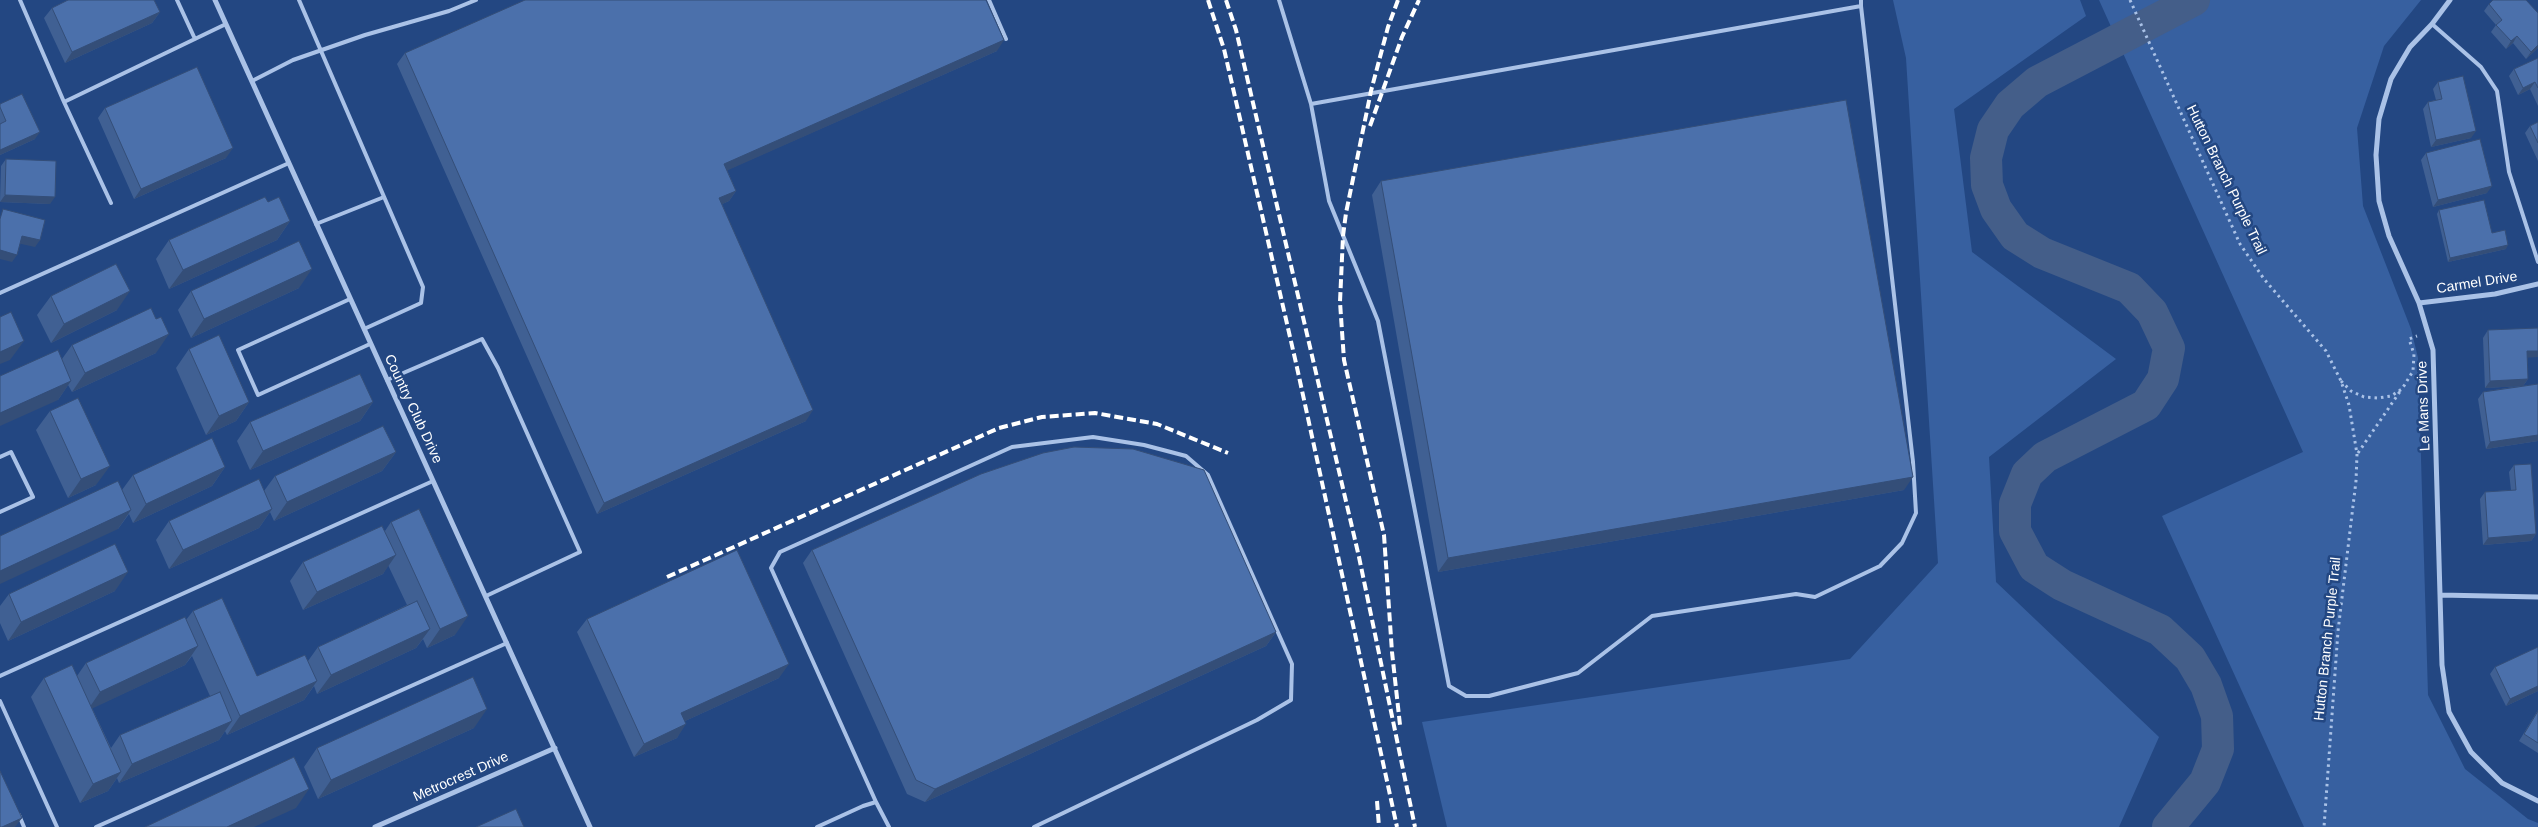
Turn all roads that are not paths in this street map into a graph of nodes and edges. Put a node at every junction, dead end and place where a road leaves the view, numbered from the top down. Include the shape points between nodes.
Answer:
1 (20, 0) edge
2 (177, 0) edge
3 (215, 0) edge
4 (299, 0) edge
5 (476, 0) edge
6 (989, 0) edge
7 (1279, 0) edge
8 (1861, 0) edge
9 (2450, 0) edge
10 (1861, 6) junction
11 (226, 24) junction
12 (2432, 24) junction
13 (195, 39) junction
14 (1006, 39) edge
15 (321, 50) junction
16 (252, 81) junction
17 (64, 102) junction
18 (1311, 104) junction
19 (288, 163) junction
20 (384, 197) junction
21 (111, 203) dead end
22 (316, 224) junction
23 (2538, 262) edge
24 (2538, 284) edge
25 (0, 293) edge
26 (350, 300) junction
27 (2419, 303) junction
28 (364, 329) junction
29 (370, 344) junction
30 (387, 380) junction
31 (0, 457) edge
32 (433, 481) junction
33 (0, 512) edge
34 (2440, 595) junction
35 (486, 596) junction
36 (2538, 597) edge
37 (507, 643) junction
38 (0, 676) edge
39 (0, 701) edge
40 (555, 748) junction
41 (2538, 801) edge
42 (876, 802) junction
43 (16, 810) edge
44 (24, 827) edge
45 (57, 827) edge
46 (96, 827) edge
47 (375, 827) edge
48 (590, 827) edge
49 (817, 827) edge
50 (889, 827) edge
51 (1034, 827) edge

1 - 17 lane
2 - 13 lane
3 - 11 street, Country Club Drive
4 - 15 lane
5 - 15 lane
6 - 14 lane
7 - 18 lane
8 - 10 lane
9 - 12 street, Le Mans Drive
10 - 18 lane
10 - 18 lane via 1913,462 1916,512 1902,543 1880,566 1815,597 1796,594 1652,616 1578,673 1489,696 1466,696 1449,686 1378,321 1328,201
11 - 13 lane
11 - 16 street, Country Club Drive
12 - 23 lane via 2481,67 2496,91 2509,172
12 - 27 street, Le Mans Drive via 2410,47 2391,79 2379,119 2376,155 2381,210
13 - 17 lane
15 - 16 lane
15 - 20 lane
16 - 19 street, Country Club Drive
17 - 21 lane
19 - 22 street, Country Club Drive
19 - 25 lane
20 - 22 lane
20 - 28 lane via 423,286 421,303
22 - 26 street, Country Club Drive
24 - 27 street, Carmel Drive via 2495,294
26 - 28 street, Country Club Drive
26 - 29 lane via 238,350 242,359 258,394
27 - 34 street, Le Mans Drive via 2433,350
28 - 29 street, Country Club Drive
29 - 30 street, Country Club Drive
30 - 32 street, Country Club Drive
30 - 35 lane via 482,339 498,368 580,552
31 - 33 lane via 11,452 33,497
32 - 35 street, Country Club Drive
32 - 38 lane
34 - 36 street
34 - 41 street, Le Mans Drive via 2442,664 2449,712 2471,752 2502,783
35 - 37 street, Country Club Drive
37 - 40 street, Country Club Drive
37 - 46 lane
39 - 45 lane
40 - 47 street, Metrocrest Drive
40 - 48 street, Country Club Drive
42 - 49 lane
42 - 50 lane
42 - 51 lane via 771,568 780,552 1012,447 1093,437 1186,456 1208,475 1292,664 1291,700 1257,720
43 - 44 lane

